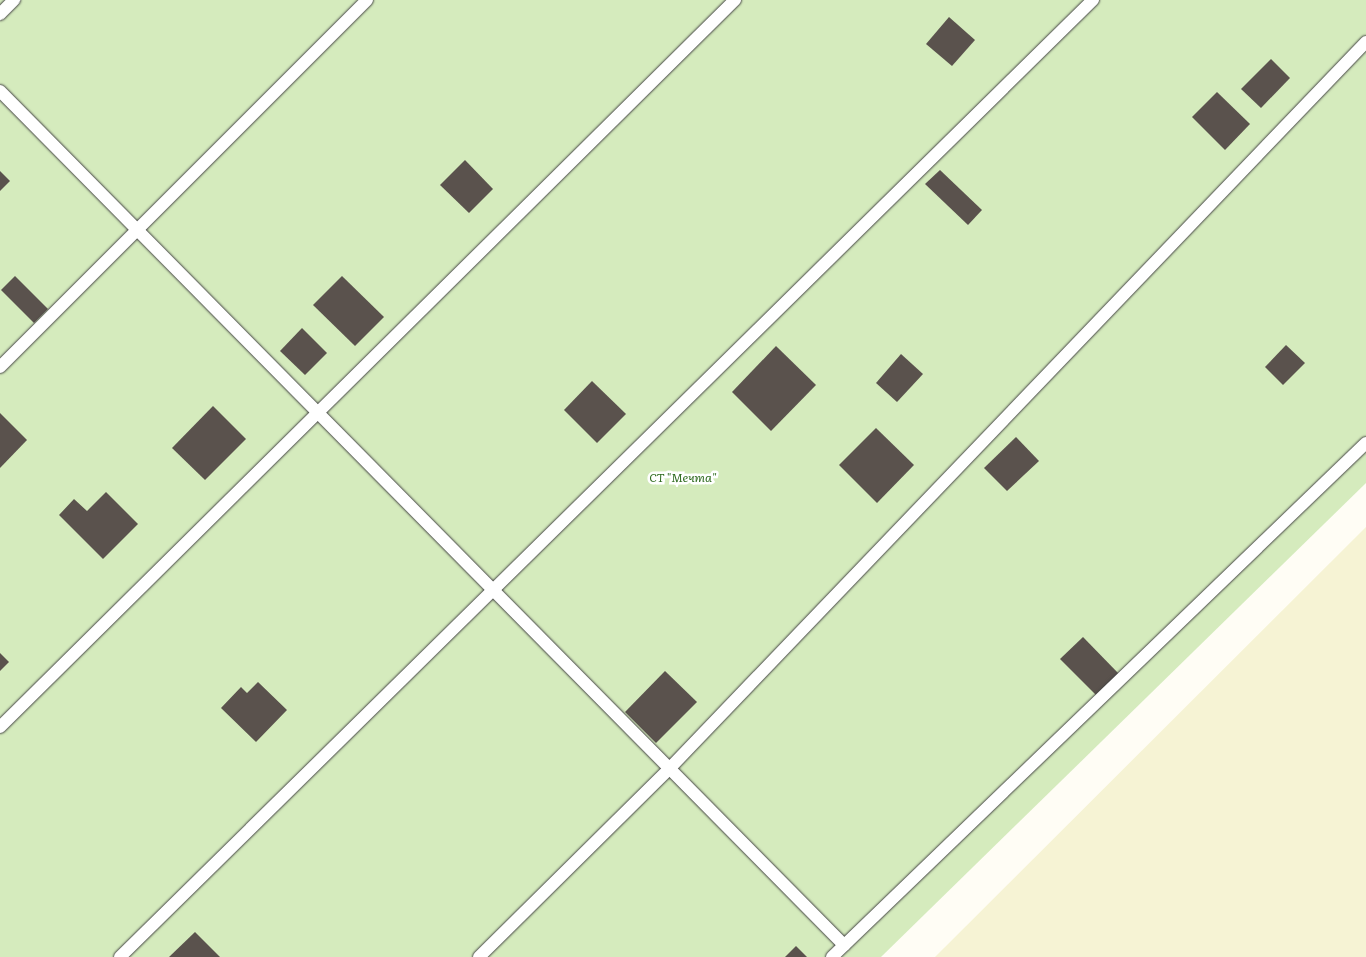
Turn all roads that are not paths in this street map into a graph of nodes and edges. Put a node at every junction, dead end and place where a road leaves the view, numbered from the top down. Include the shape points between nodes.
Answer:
1 (14, 0) edge
2 (367, 0) edge
3 (735, 0) edge
4 (1093, 0) edge
5 (0, 14) edge
6 (1366, 42) edge
7 (0, 91) edge
8 (136, 232) junction
9 (0, 367) edge
10 (317, 414) junction
11 (1366, 443) edge
12 (494, 592) junction
13 (0, 727) edge
14 (669, 768) junction
15 (844, 945) junction
16 (120, 957) edge
17 (479, 957) edge
18 (832, 957) edge

1 - 5 lane
2 - 8 lane
3 - 10 lane
4 - 12 lane
6 - 14 lane
7 - 8 lane
8 - 9 lane
8 - 10 lane
10 - 12 lane
10 - 13 lane
11 - 15 lane
12 - 14 lane
12 - 16 lane
14 - 15 lane
14 - 17 lane
15 - 18 lane

